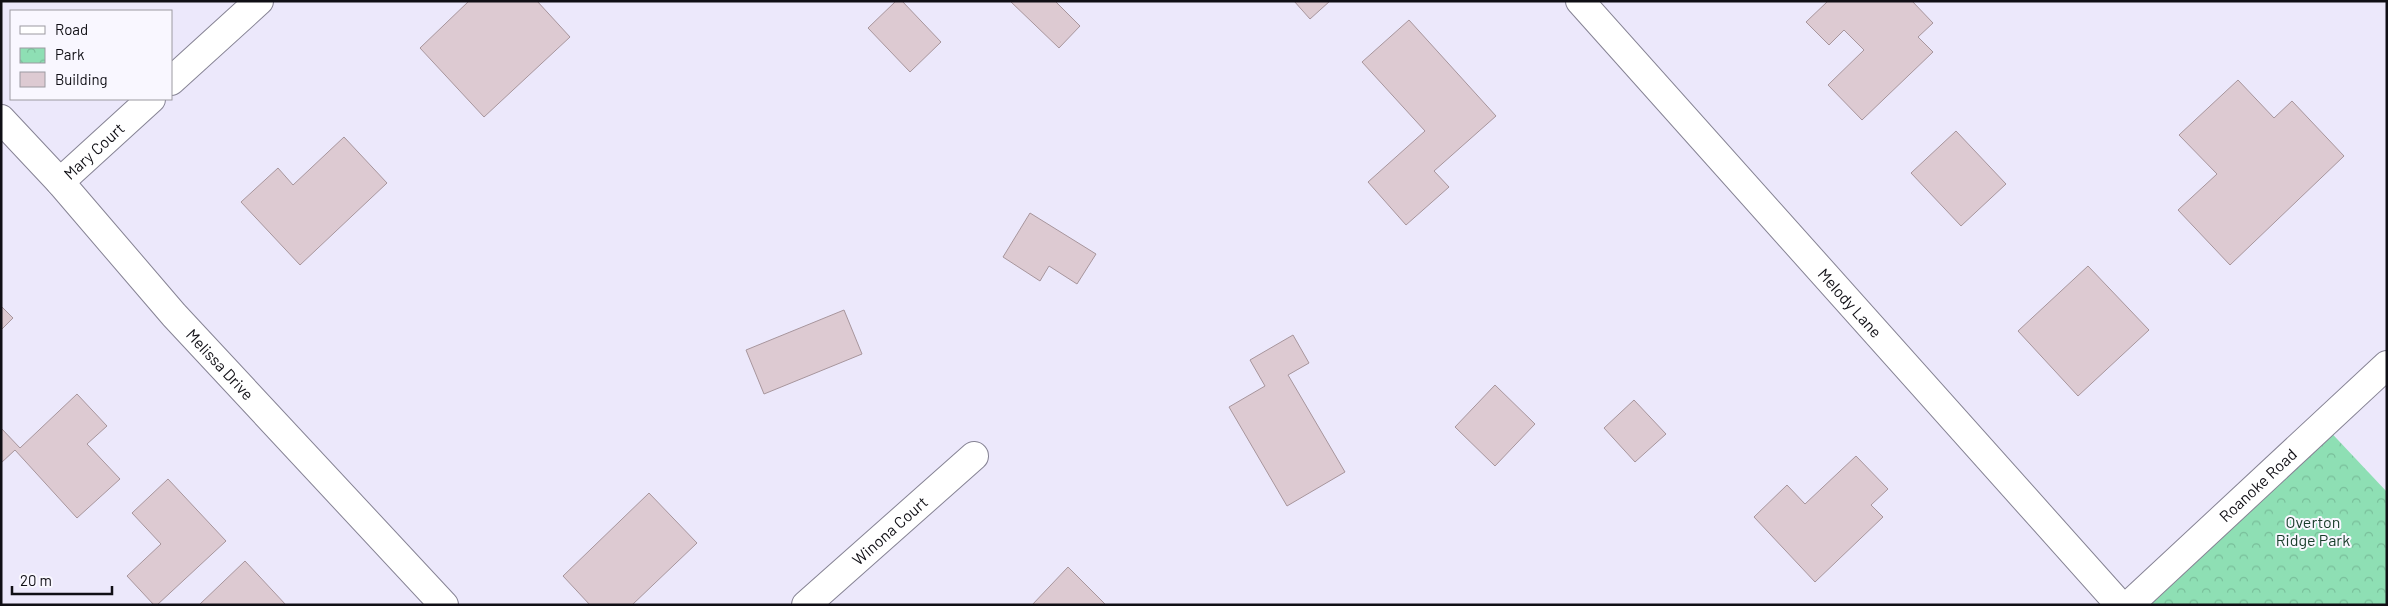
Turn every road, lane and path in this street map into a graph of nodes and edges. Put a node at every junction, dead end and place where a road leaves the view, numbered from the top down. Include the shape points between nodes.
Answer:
1 (259, 1) edge
2 (1580, 1) edge
3 (172, 80) edge
4 (151, 100) edge
5 (1, 119) edge
6 (60, 182) junction
7 (2387, 365) edge
8 (974, 456) dead end
9 (444, 605) edge
10 (806, 605) edge
11 (2120, 605) edge
12 (2129, 605) edge

1 - 3 street
2 - 11 street, Melody Lane
4 - 6 street, Mary Court
5 - 6 street, Melissa Drive
6 - 9 street, Melissa Drive via 174,315
7 - 12 street, Roanoke Road
8 - 10 street, Winona Court

